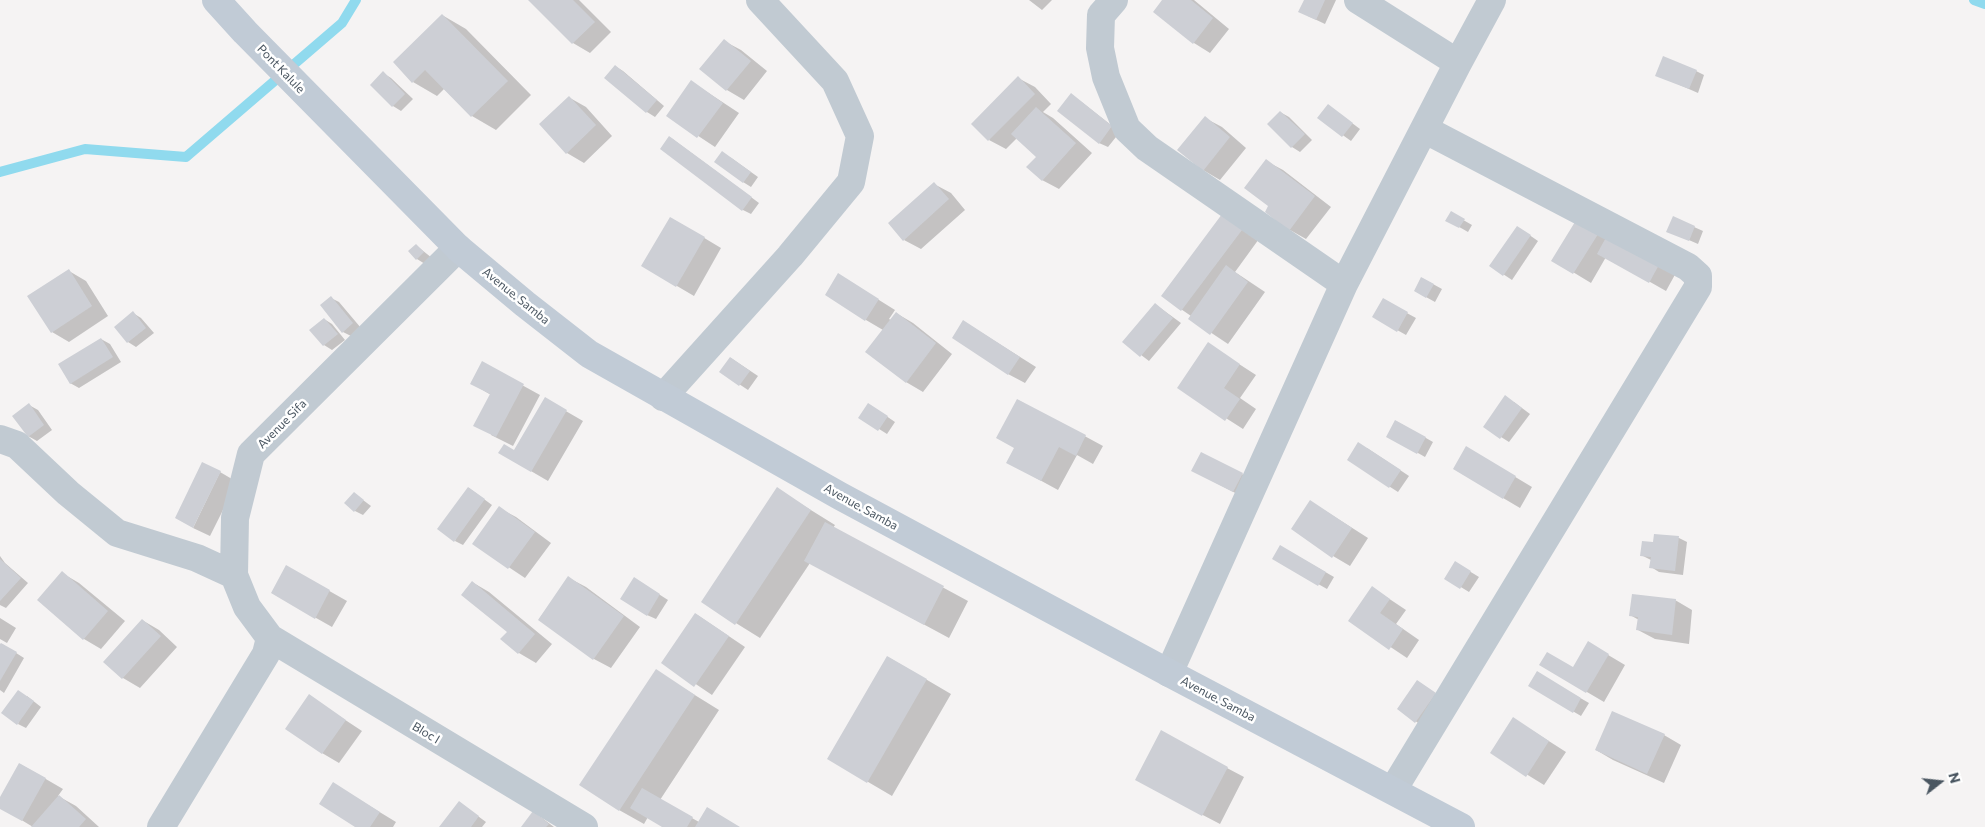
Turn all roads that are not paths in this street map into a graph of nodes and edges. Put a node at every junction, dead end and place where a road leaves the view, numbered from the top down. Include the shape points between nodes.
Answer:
1 (216, 0) edge
2 (760, 0) edge
3 (1114, 0) edge
4 (1358, 0) edge
5 (1492, 0) edge
6 (1458, 63) junction
7 (318, 107) joint
8 (1424, 129) junction
9 (458, 248) junction
10 (1344, 284) junction
11 (663, 397) junction
12 (0, 439) edge
13 (234, 574) junction
14 (270, 638) junction
15 (1169, 673) junction
16 (1393, 790) junction
17 (161, 827) edge
18 (584, 827) edge
19 (1461, 827) edge

1 - 7 street, Pont Kalule
2 - 11 street via 835,81 860,136 851,182 790,256
3 - 10 street via 1101,15 1100,48 1106,77 1127,129 1147,148
4 - 6 street
5 - 6 street
6 - 8 street
7 - 9 street, Avenue. Samba
8 - 10 street
8 - 16 street via 1688,267 1698,276 1698,287
9 - 11 street, Avenue. Samba via 589,354
9 - 13 street, Avenue Sifa via 251,454 235,518
10 - 15 street
11 - 15 street, Avenue. Samba
12 - 13 street via 17,445 68,493 118,533 197,558
13 - 14 street, Avenue Sifa via 247,607
14 - 17 street via 266,654
14 - 18 street, Bloc I
15 - 16 street, Avenue. Samba
16 - 19 street, Avenue. Samba

